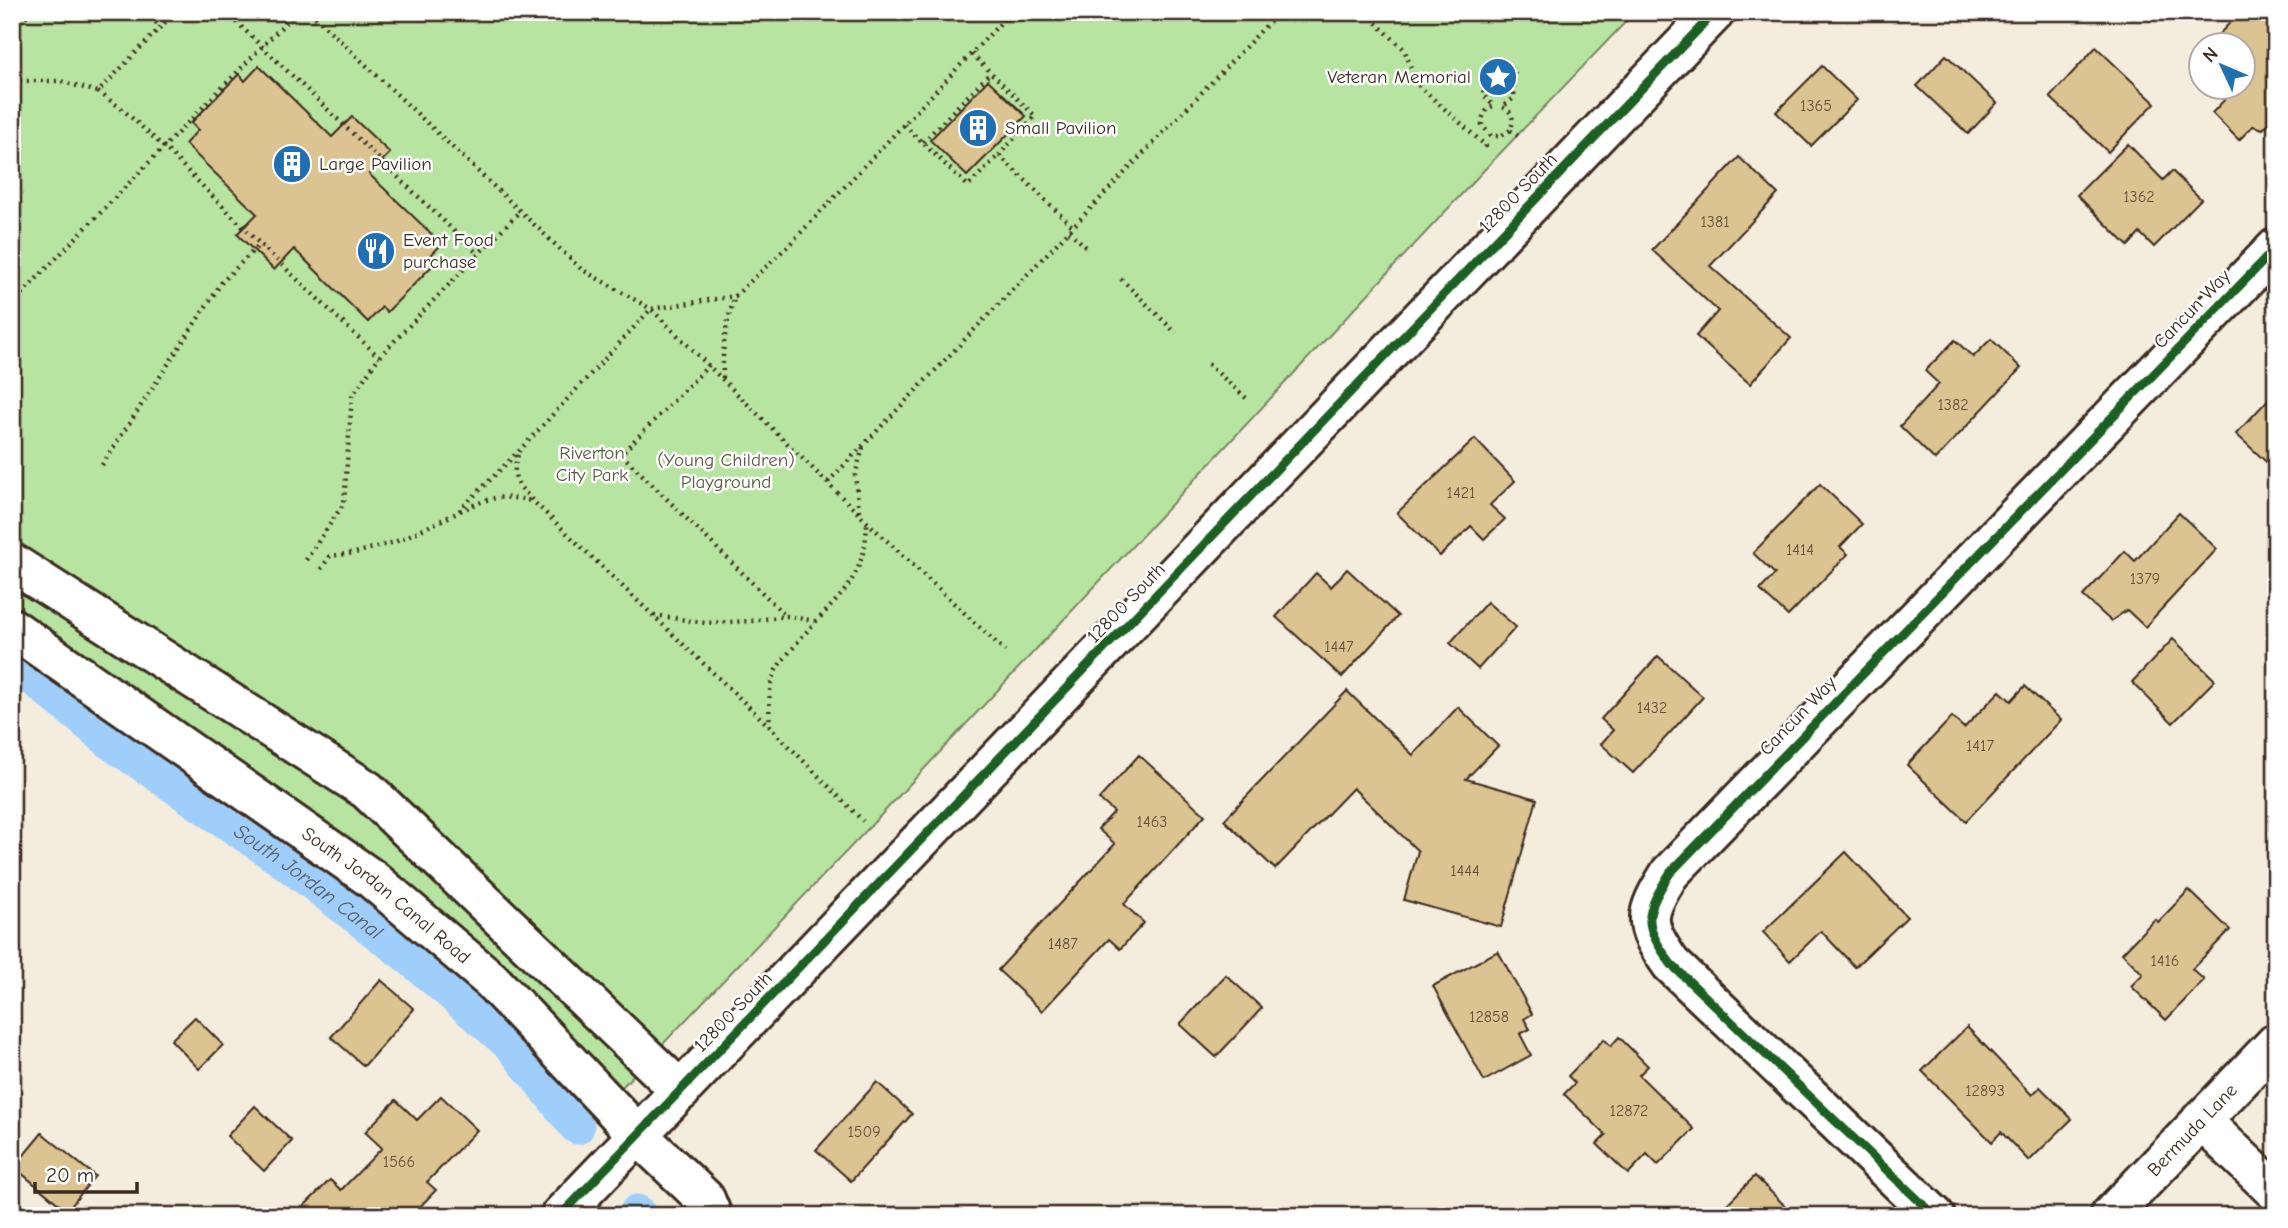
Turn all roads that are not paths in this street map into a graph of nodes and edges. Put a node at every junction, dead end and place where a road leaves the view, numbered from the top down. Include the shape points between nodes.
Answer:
1 (1715, 12) edge
2 (2276, 248) edge
3 (12, 563) edge
4 (12, 628) edge
5 (2276, 1043) edge
6 (681, 1091) junction
7 (2202, 1121) junction
8 (638, 1135) junction
9 (2276, 1192) edge
10 (560, 1216) edge
11 (712, 1216) edge
12 (1935, 1216) edge
13 (2110, 1216) edge

1 - 6 street, 12800 South
2 - 12 street, Cancun Way via 1670,873 1652,907 1648,919 1656,943 1671,964
3 - 6 street via 367,790
4 - 8 street, South Jordan Canal Road via 372,879 491,981
5 - 7 street, Bermuda Lane
6 - 8 street, 12800 South
7 - 9 street
7 - 13 street, Bermuda Lane
8 - 10 street, 12800 South
8 - 11 street, South Jordan Canal Road via 705,1199

